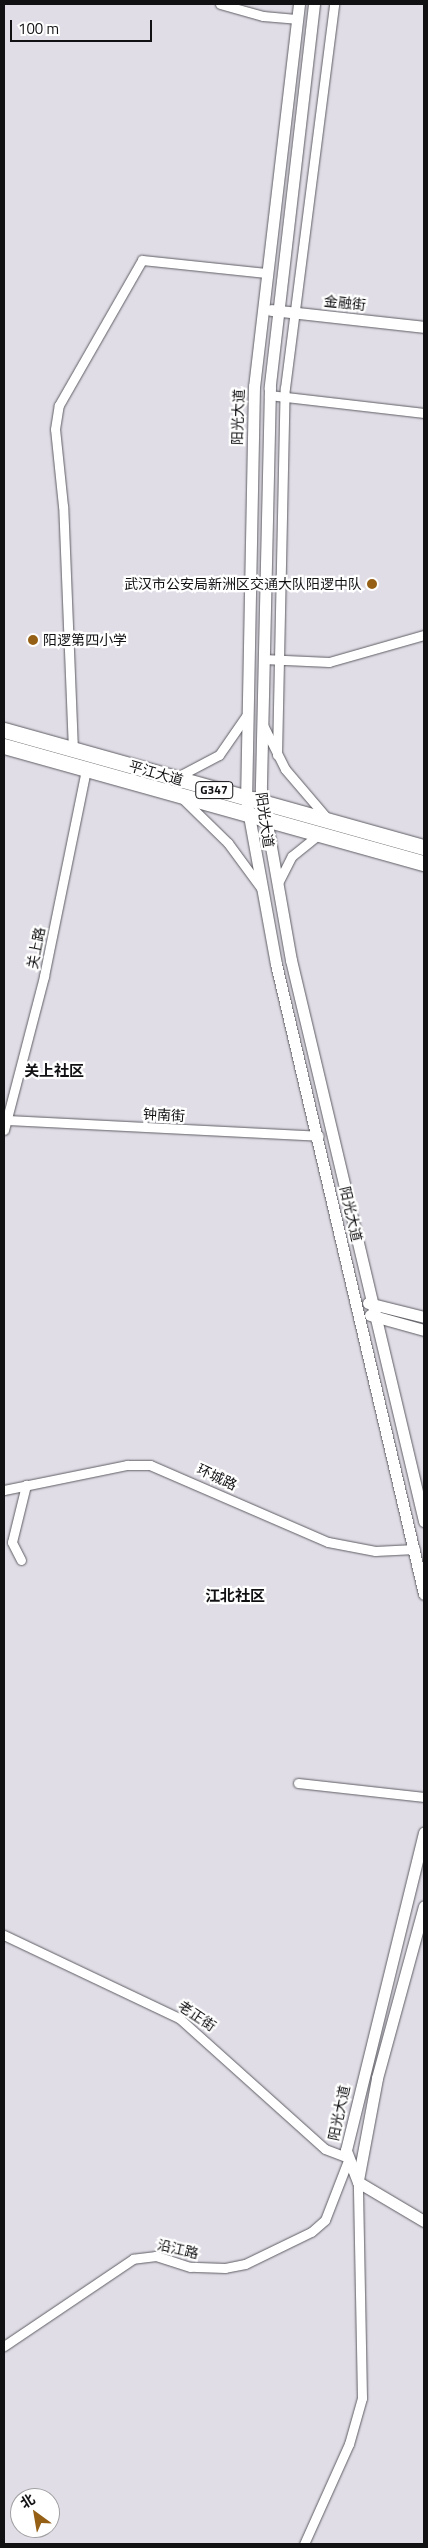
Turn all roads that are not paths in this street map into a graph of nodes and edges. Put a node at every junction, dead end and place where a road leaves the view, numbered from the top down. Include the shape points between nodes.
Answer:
1 (220, 4) edge
2 (298, 4) edge
3 (314, 4) edge
4 (334, 4) edge
5 (296, 19) junction
6 (266, 273) junction
7 (262, 309) junction
8 (278, 311) junction
9 (292, 312) junction
10 (424, 327) edge
11 (269, 395) junction
12 (284, 397) junction
13 (424, 413) edge
14 (424, 635) edge
15 (263, 659) junction
16 (278, 660) junction
17 (247, 713) junction
18 (262, 722) junction
19 (4, 730) edge
20 (4, 746) edge
21 (73, 750) junction
22 (277, 755) junction
23 (86, 770) junction
24 (172, 778) junction
25 (178, 796) junction
26 (246, 799) junction
27 (262, 803) junction
28 (248, 816) junction
29 (264, 820) junction
30 (331, 822) junction
31 (318, 835) junction
32 (424, 847) edge
33 (424, 863) edge
34 (277, 886) junction
35 (262, 889) junction
36 (7, 1120) junction
37 (4, 1130) edge
38 (319, 1136) junction
39 (356, 1300) junction
40 (373, 1304) junction
41 (359, 1313) junction
42 (376, 1316) junction
43 (424, 1317) edge
44 (424, 1330) edge
45 (26, 1485) junction
46 (4, 1490) edge
47 (424, 1521) edge
48 (414, 1549) junction
49 (21, 1560) dead end
50 (424, 1594) edge
51 (298, 1783) dead end
52 (424, 1797) edge
53 (424, 1832) edge
54 (424, 1906) edge
55 (4, 1935) edge
56 (349, 2158) junction
57 (358, 2182) junction
58 (424, 2221) edge
59 (4, 2346) edge
60 (304, 2544) edge

1 - 5 street via 263,16
2 - 5 street, 阳光大道
3 - 8 street, 阳光大道
4 - 9 street
5 - 6 street, 阳光大道
6 - 7 street, 阳光大道
6 - 21 street via 142,260 59,404 54,429 63,506
7 - 8 street, 金融街
7 - 17 street, 阳光大道 via 254,386
8 - 9 street, 金融街
8 - 11 street, 阳光大道
9 - 10 street, 金融街
9 - 12 street
11 - 12 street
11 - 15 street, 阳光大道
12 - 13 street
12 - 16 street
14 - 16 street via 341,660
15 - 16 street
15 - 18 street, 阳光大道
16 - 22 street
17 - 24 street via 219,755 202,767
17 - 26 street, 阳光大道
18 - 22 street
18 - 27 street, 阳光大道
19 - 21 highway, 平江大道 / G347
20 - 23 highway, 平江大道 / G347
21 - 24 highway, 平江大道 / G347
22 - 30 street
23 - 25 highway, 平江大道 / G347
23 - 36 street, 关上路 via 44,976
24 - 26 highway, 平江大道 / G347
25 - 28 highway, 平江大道 / G347
25 - 35 street via 228,843
26 - 27 highway, 平江大道 / G347
26 - 28 street, 阳光大道
27 - 29 street, 阳光大道
27 - 30 highway, 平江大道 / G347
28 - 29 highway, 平江大道 / G347
28 - 35 street, 阳光大道
29 - 31 highway, 平江大道 / G347
29 - 34 street, 阳光大道
30 - 32 highway, 平江大道 / G347
31 - 33 highway, 平江大道 / G347
31 - 34 street via 292,856
34 - 40 street, 阳光大道
35 - 38 street, 阳光大道
36 - 37 street, 关上路
36 - 38 street, 钟南街
38 - 39 street, 阳光大道
39 - 40 street
39 - 41 street, 阳光大道
40 - 42 street, 阳光大道
40 - 43 street
41 - 42 street
41 - 48 street, 阳光大道
42 - 44 street
42 - 47 street, 阳光大道
45 - 46 street, 环城路
45 - 48 street, 环城路 via 150,1465 328,1542 375,1551
45 - 49 street via 12,1542
48 - 50 street, 阳光大道
51 - 52 street
53 - 56 street, 阳光大道 via 362,2075 346,2150
54 - 57 street via 377,2078
55 - 56 street, 老正街 via 179,2018 325,2149
56 - 57 street, 阳光大道
56 - 59 street, 沿江路 via 326,2220 311,2232 225,2268 190,2266 156,2256 133,2258
57 - 58 street
57 - 60 street via 362,2398 349,2444

